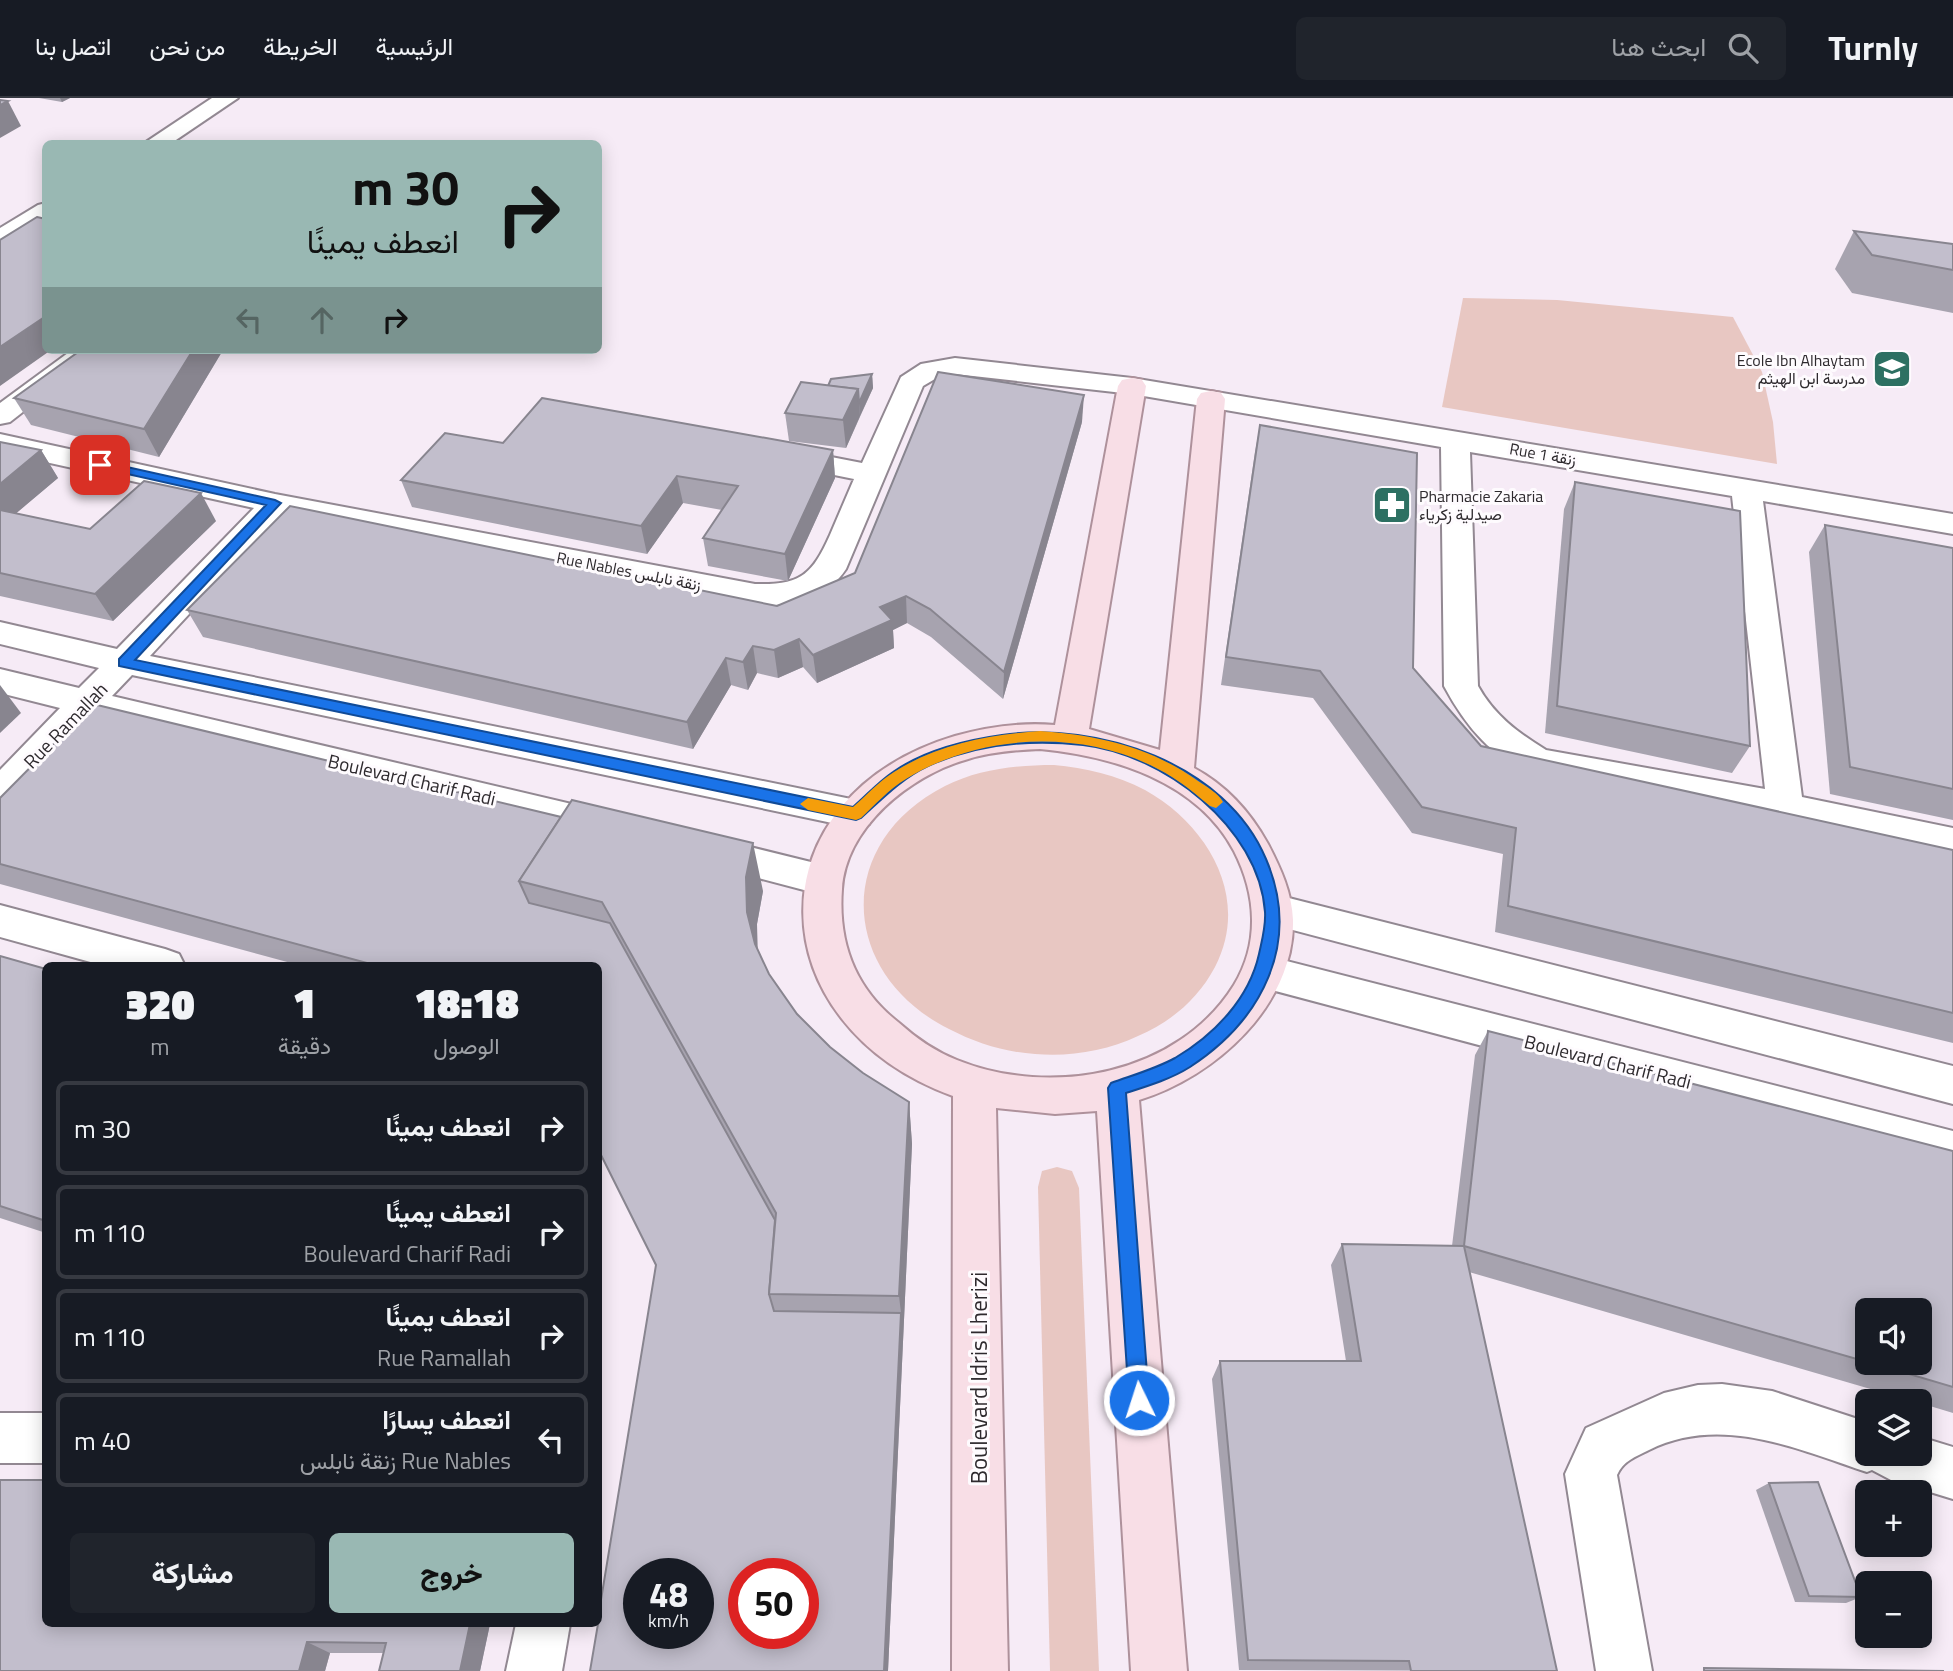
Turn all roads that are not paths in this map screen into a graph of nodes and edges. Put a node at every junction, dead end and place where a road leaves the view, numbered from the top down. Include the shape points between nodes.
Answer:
1 (227, 98) edge
2 (159, 140) edge
3 (0, 208) edge
4 (42, 214) edge
5 (42, 215) edge
6 (0, 240) edge
7 (84, 354) edge
8 (1132, 386) junction
9 (1211, 398) junction
10 (0, 416) edge
11 (1455, 439) junction
12 (0, 443) edge
13 (753, 451) edge
14 (872, 474) junction
15 (1746, 489) junction
16 (275, 503) junction
17 (1953, 524) edge
18 (0, 633) edge
19 (124, 663) junction
20 (0, 681) edge
21 (87, 702) junction
22 (1070, 738) junction
23 (1176, 773) junction
24 (0, 793) edge
25 (1785, 807) junction
26 (856, 814) junction
27 (1953, 842) edge
28 (823, 880) junction
29 (1273, 910) junction
30 (0, 921) edge
31 (150, 962) edge
32 (1263, 972) junction
33 (974, 1084) junction
34 (1953, 1085) edge
35 (1117, 1088) junction
36 (1953, 1151) edge
37 (0, 1438) edge
38 (42, 1438) edge
39 (1855, 1443) edge
40 (1930, 1466) edge
41 (1953, 1473) edge
42 (542, 1627) edge
43 (534, 1671) edge
44 (979, 1671) edge
45 (1159, 1671) edge
46 (1624, 1671) edge

1 - 2 street
3 - 4 street
5 - 6 street
7 - 10 street
8 - 9 street, Rue 1 زنقة
8 - 14 street, Rue Nables زنقة نابلس via 955,366 920,373 911,383
8 - 22 main road
9 - 11 street, Rue 1 زنقة
9 - 23 main road
11 - 15 street, Rue 1 زنقة
11 - 25 street via 1461,686 1474,712 1512,746 1537,761
12 - 16 street, Rue Nables زنقة نابلس
13 - 14 street
14 - 16 street, Rue Nables زنقة نابلس via 830,569 801,590 781,596 755,595
15 - 17 street, Rue 1 زنقة
15 - 25 street
16 - 19 street, Rue Ramallah
18 - 19 street
19 - 21 street, Rue Ramallah
19 - 26 street
20 - 21 street, Boulevard Charif Radi
21 - 24 street, Rue Ramallah
21 - 28 street, Boulevard Charif Radi
22 - 23 main road via 1126,750
22 - 26 main road via 1009,738 950,751 898,776
23 - 29 main road via 1220,805 1244,834 1259,860
25 - 27 street
26 - 28 main road via 840,836
28 - 33 main road via 823,943 846,996 904,1053
29 - 32 main road
29 - 34 street
30 - 31 street
32 - 35 main road via 1241,1011 1209,1044 1167,1071
32 - 36 street, Boulevard Charif Radi
33 - 35 main road via 1035,1095
33 - 44 main road, Boulevard Idris Lherizi
35 - 45 main road
37 - 38 street
39 - 46 street via 1742,1408 1706,1408 1672,1415 1604,1446 1591,1474
40 - 41 street
42 - 43 street

